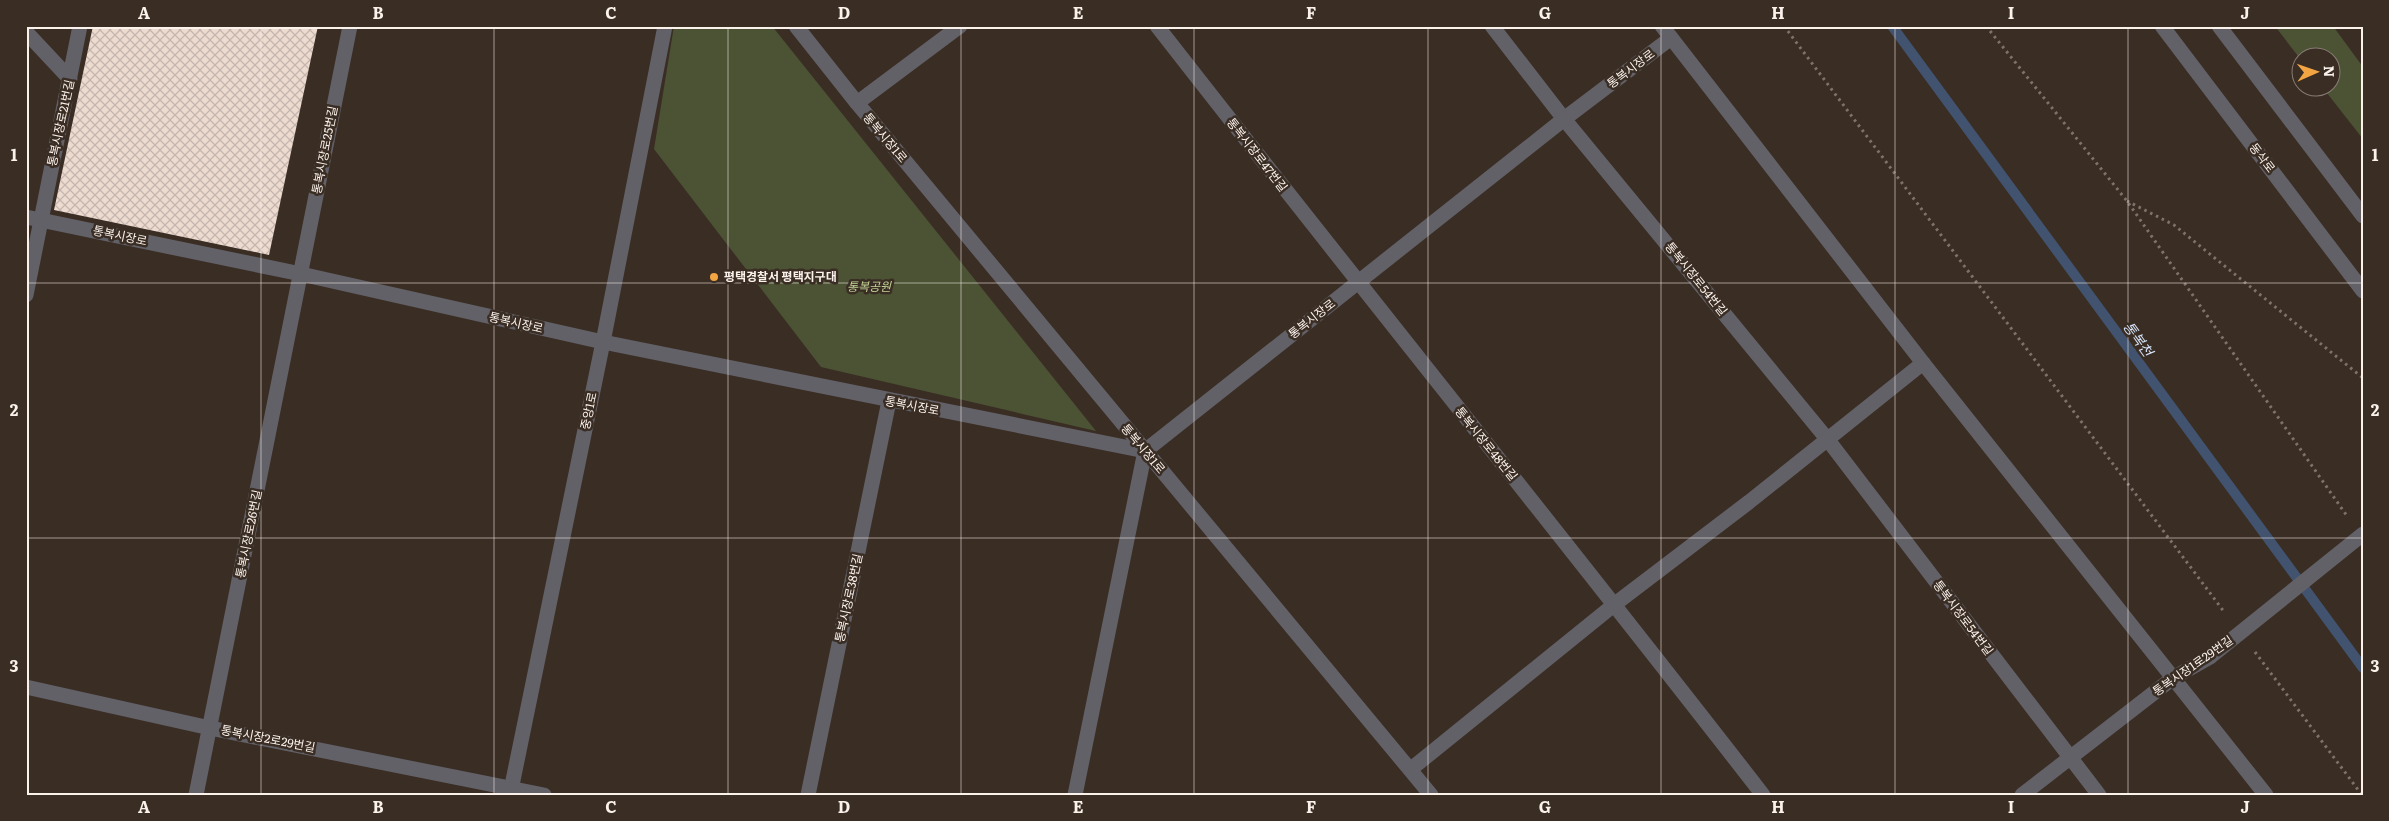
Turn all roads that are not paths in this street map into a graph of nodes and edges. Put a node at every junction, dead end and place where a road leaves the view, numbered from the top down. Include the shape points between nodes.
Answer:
1 (80, 26) edge
2 (350, 26) edge
3 (665, 26) edge
4 (796, 26) edge
5 (960, 26) edge
6 (1157, 26) edge
7 (1492, 26) edge
8 (2162, 26) edge
9 (2219, 26) edge
10 (26, 32) edge
11 (1666, 32) edge
12 (70, 80) junction
13 (857, 104) junction
14 (1564, 119) junction
15 (2363, 216) edge
16 (34, 218) edge
17 (301, 274) junction
18 (1358, 283) junction
19 (2363, 291) edge
20 (26, 295) edge
21 (603, 342) junction
22 (1923, 363) junction
23 (889, 401) junction
24 (1828, 440) junction
25 (1145, 451) junction
26 (2363, 534) edge
27 (1615, 604) junction
28 (2173, 678) junction
29 (26, 687) edge
30 (210, 728) junction
31 (2069, 758) junction
32 (1411, 769) junction
33 (511, 792) edge
34 (196, 795) edge
35 (544, 795) edge
36 (808, 795) edge
37 (1075, 795) edge
38 (1431, 795) edge
39 (1763, 795) edge
40 (2022, 795) edge
41 (2099, 795) edge
42 (2266, 795) edge

1 - 12 street, 통복시장로21번길
2 - 17 street, 통복시장로25번길
3 - 21 street, 중앙1로
4 - 13 street, 통복시장1로
5 - 13 street, 통복시장1로
6 - 18 street, 통복시장로47번길
7 - 14 street, 통복시장로54번길
8 - 19 street, 동삭로
9 - 15 street
10 - 12 street
11 - 14 street, 통복시장로
11 - 22 street
12 - 16 street, 통복시장로21번길
13 - 25 street, 통복시장1로
14 - 18 street, 통복시장로
14 - 24 street, 통복시장로54번길
16 - 17 street, 통복시장로
16 - 20 street, 통복시장로21번길
17 - 21 street, 통복시장로
17 - 30 street, 통복시장로26번길
18 - 25 street, 통복시장로
18 - 27 street, 통복시장로48번길
21 - 23 street, 통복시장로
21 - 33 street, 중앙1로
22 - 24 street
22 - 28 street
23 - 25 street, 통복시장로
23 - 36 street, 통복시장로38번길
24 - 27 street
24 - 31 street, 통복시장로54번길
25 - 32 street, 통복시장1로
25 - 37 street
26 - 28 street, 통복시장1로29번길, bridge via 2210,657
27 - 32 street
27 - 39 street, 통복시장로48번길
28 - 31 street, 통복시장1로29번길
28 - 42 street
29 - 30 street, 통복시장2로29번길
30 - 33 street, 통복시장2로29번길
30 - 34 street, 통복시장로26번길
31 - 40 street, 통복시장1로29번길
31 - 41 street, 통복시장로54번길
32 - 38 street, 통복시장1로
33 - 35 street, 통복시장2로29번길

